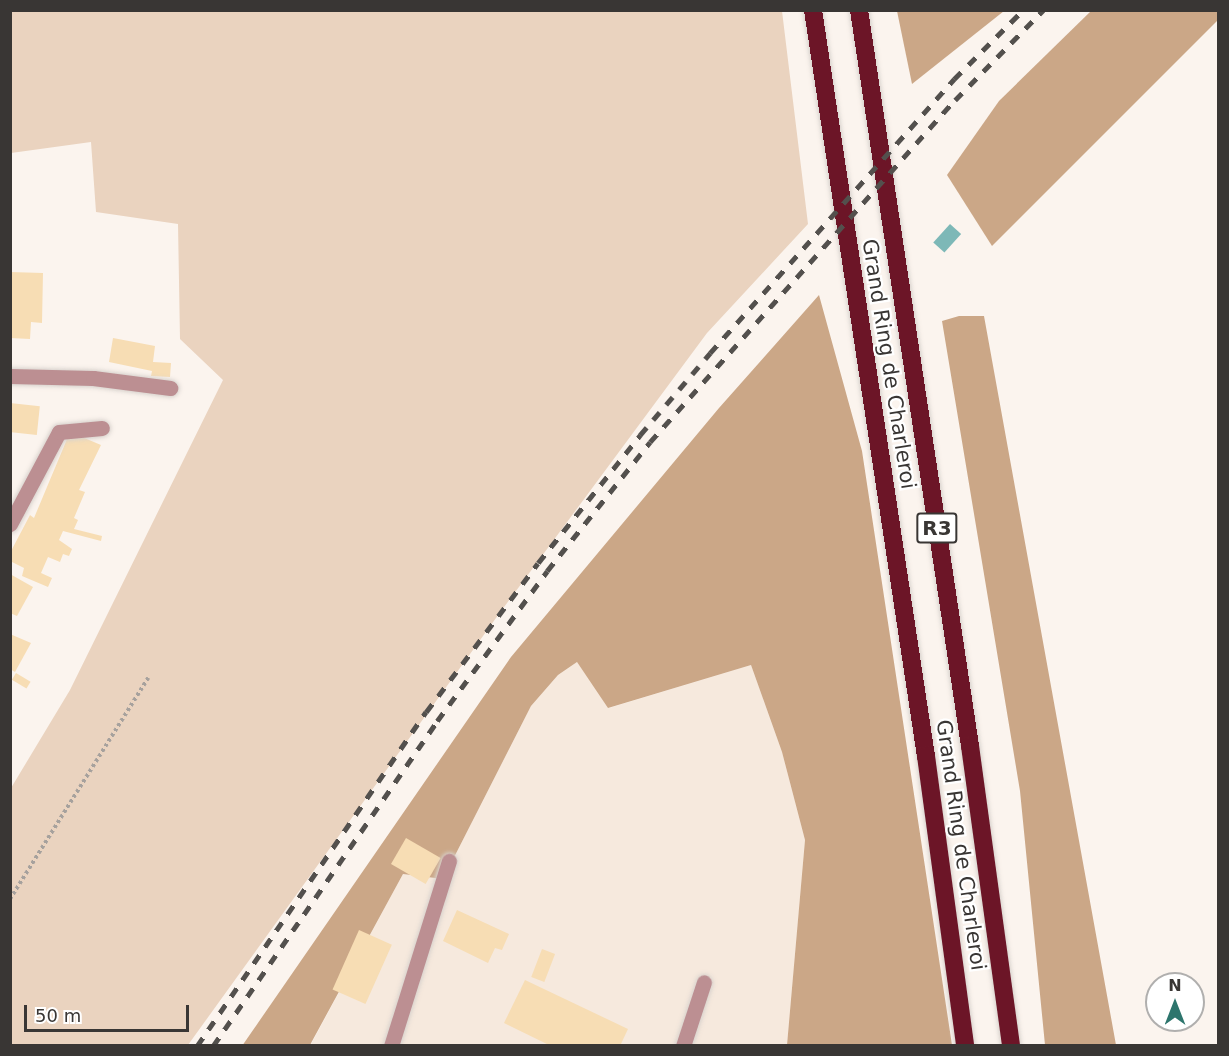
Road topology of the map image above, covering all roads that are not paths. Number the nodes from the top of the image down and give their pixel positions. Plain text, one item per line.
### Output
1 (813, 10) edge
2 (859, 10) edge
3 (10, 376) edge
4 (171, 388) dead end
5 (102, 428) dead end
6 (10, 524) edge
7 (449, 861) dead end
8 (704, 982) dead end
9 (391, 1046) edge
10 (683, 1046) edge
11 (965, 1046) edge
12 (1011, 1046) edge

1 - 11 highway, Grand Ring de Charleroi / R3
2 - 12 highway, Grand Ring de Charleroi / R3
3 - 4 street
5 - 6 street
7 - 9 street
8 - 10 street

